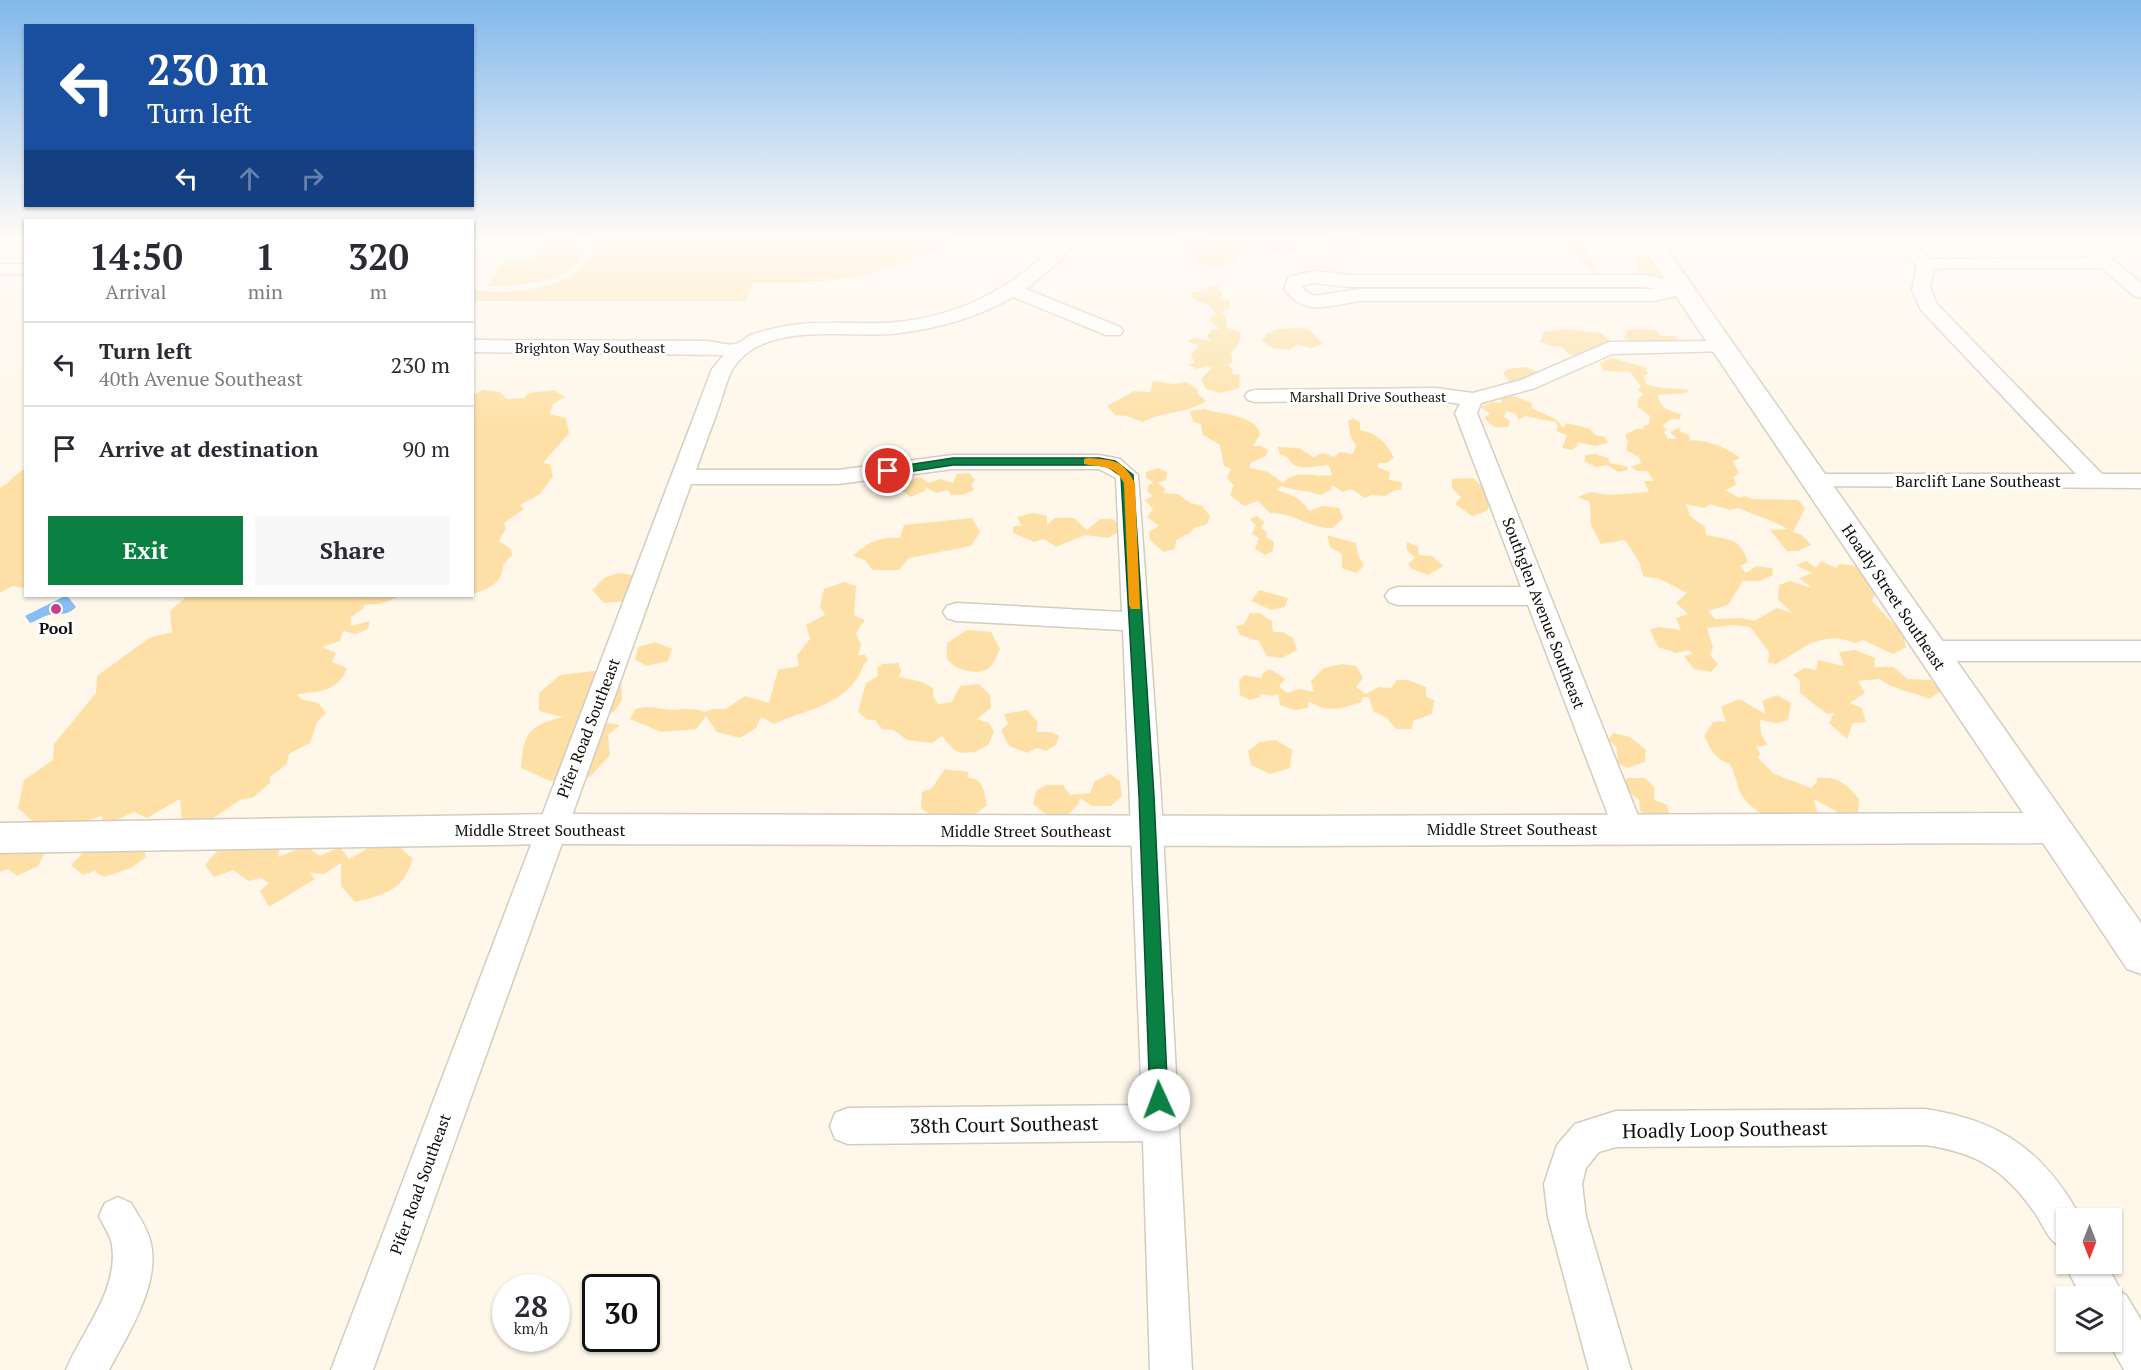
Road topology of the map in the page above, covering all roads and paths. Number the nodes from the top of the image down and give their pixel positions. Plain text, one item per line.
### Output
1 (987, 302) edge
2 (1041, 302) edge
3 (1692, 302) edge
4 (1925, 302) edge
5 (1113, 331) dead end
6 (474, 346) edge
7 (1722, 347) junction
8 (738, 351) junction
9 (1255, 396) dead end
10 (1473, 399) junction
11 (683, 477) junction
12 (1815, 481) junction
13 (2096, 481) junction
14 (2141, 481) edge
15 (1398, 596) dead end
16 (1538, 596) junction
17 (956, 612) dead end
18 (1136, 622) junction
19 (1931, 651) junction
20 (2132, 651) edge
21 (2141, 674) edge
22 (1628, 828) junction
23 (2052, 828) junction
24 (550, 830) junction
25 (1148, 831) junction
26 (0, 838) edge
27 (2141, 956) edge
28 (1160, 1123) junction
29 (848, 1126) dead end
30 (2056, 1211) edge
31 (118, 1216) dead end
32 (2091, 1274) edge
33 (2124, 1324) edge
34 (87, 1370) edge
35 (352, 1370) edge
36 (1171, 1370) edge
37 (1610, 1370) edge

1 - 8 street, Pifer Road Southeast
2 - 5 street
3 - 7 street, Hoadly Street Southeast
4 - 13 street
6 - 8 street, Brighton Way Southeast
7 - 10 street, Marshall Drive Southeast
7 - 12 street, Hoadly Street Southeast
8 - 11 street, Pifer Road Southeast
9 - 10 street, Marshall Drive Southeast
10 - 16 street, Southglen Avenue Southeast
11 - 18 street
11 - 24 street, Pifer Road Southeast
12 - 13 street, Barclift Lane Southeast
12 - 19 street, Hoadly Street Southeast
13 - 14 street, Barclift Lane Southeast
15 - 16 street
16 - 22 street, Southglen Avenue Southeast
17 - 18 street
18 - 25 street
19 - 20 street
19 - 23 street, Hoadly Street Southeast
20 - 21 street
22 - 23 street, Middle Street Southeast
22 - 25 street, Middle Street Southeast
23 - 27 street, Hoadly Street Southeast
24 - 25 street, Middle Street Southeast
24 - 26 street, Middle Street Southeast
24 - 35 street, Pifer Road Southeast
25 - 28 street
28 - 29 street, 38th Court Southeast
28 - 36 street
30 - 37 street, Hoadly Loop Southeast
31 - 34 street
32 - 33 street

